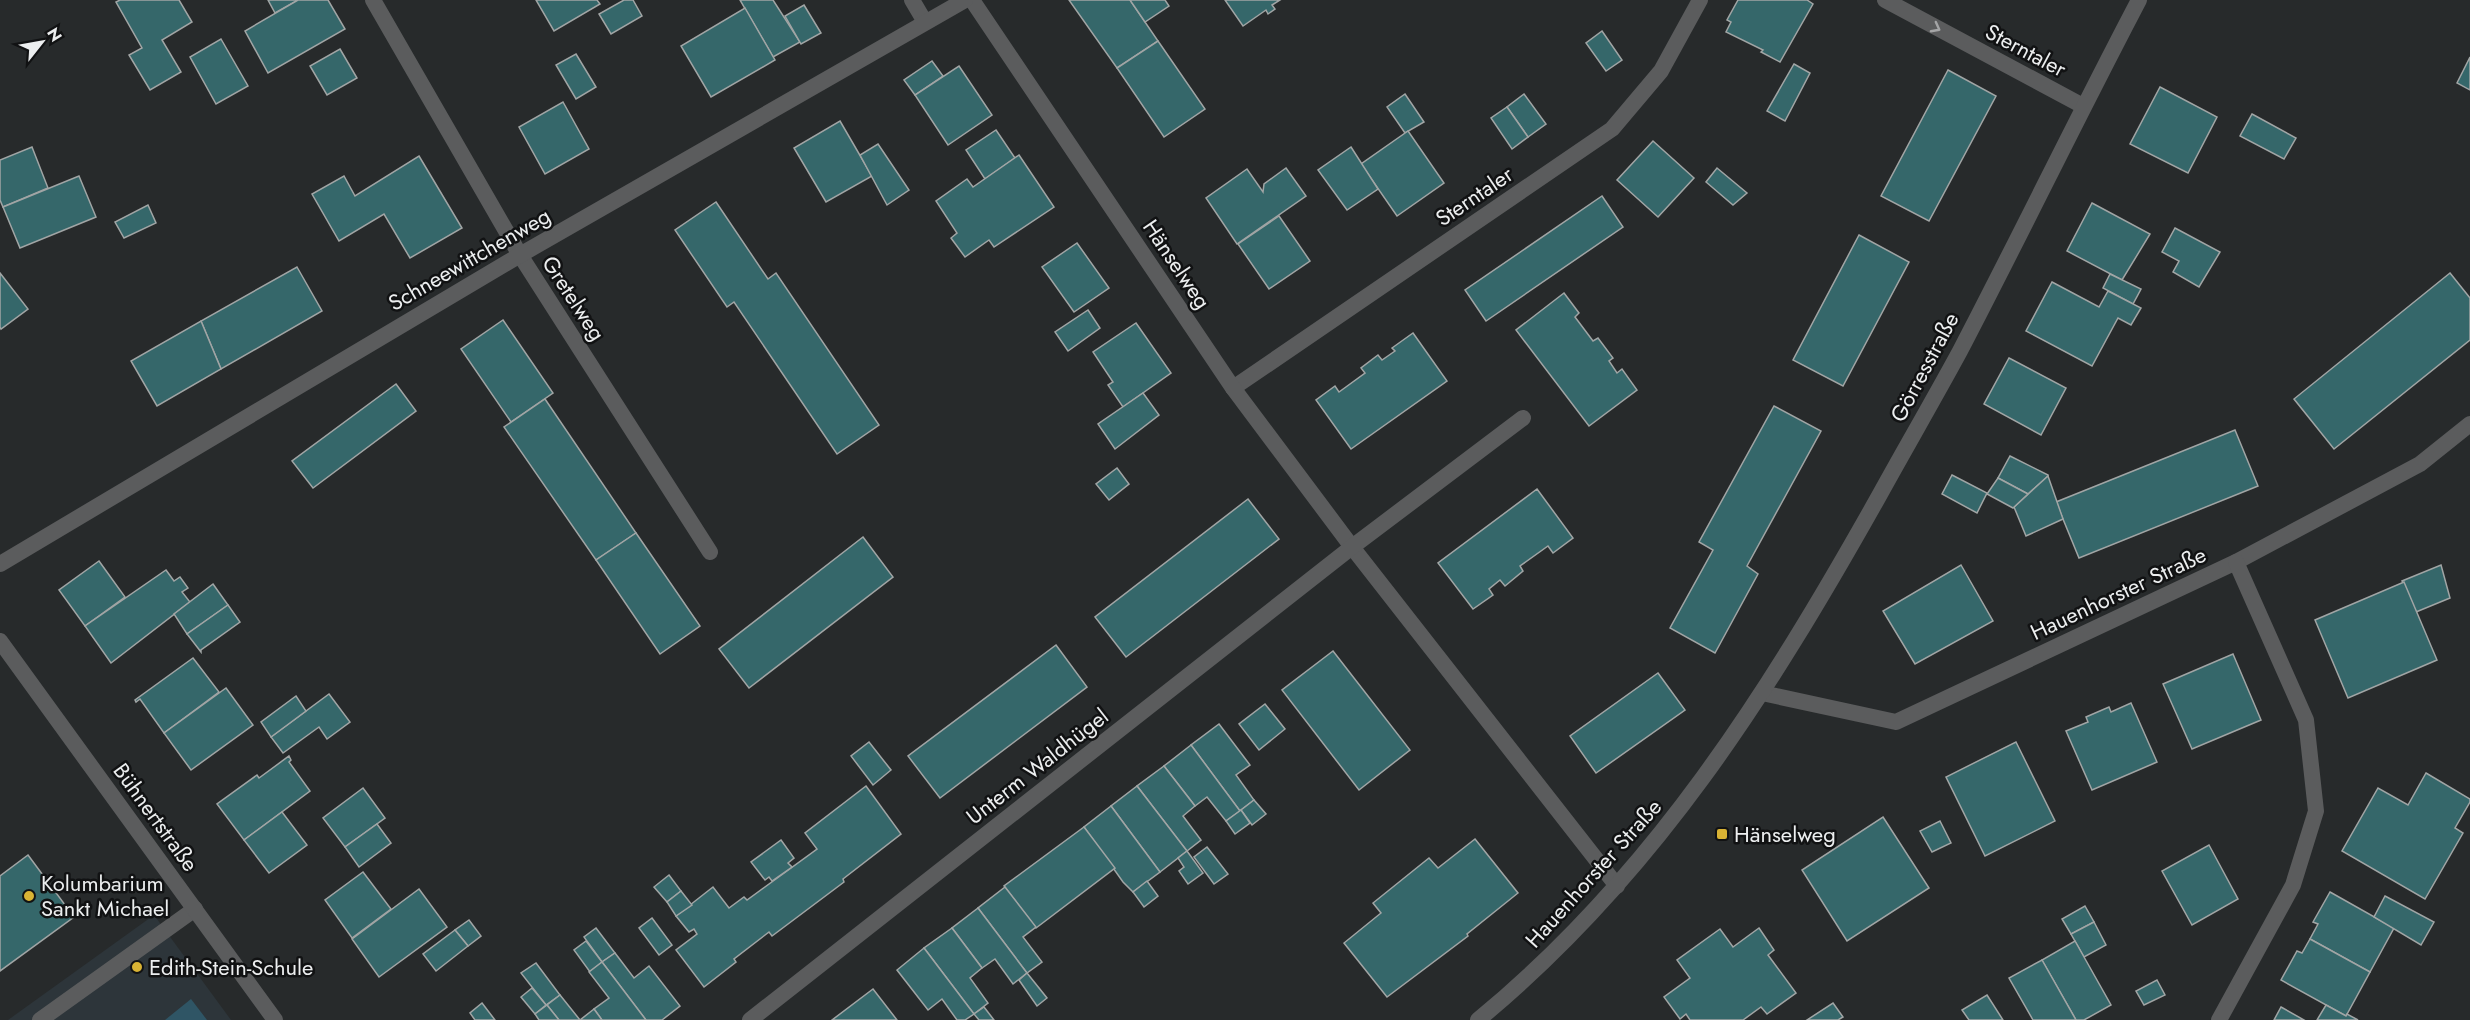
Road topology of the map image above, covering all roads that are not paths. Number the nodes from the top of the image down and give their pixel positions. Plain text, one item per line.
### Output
1 (373, 0) edge
2 (912, 0) edge
3 (965, 0) edge
4 (972, 0) edge
5 (1700, 0) edge
6 (1885, 0) edge
7 (2139, 0) edge
8 (925, 22) junction
9 (2083, 106) junction
10 (520, 255) junction
11 (1233, 388) junction
12 (1523, 418) dead end
13 (2470, 424) edge
14 (1352, 547) junction
15 (710, 552) dead end
16 (2236, 562) junction
17 (0, 564) edge
18 (0, 641) edge
19 (1762, 693) junction
20 (1728, 744) joint
21 (1617, 886) junction
22 (195, 909) junction
23 (40, 1020) edge
24 (275, 1020) edge
25 (750, 1020) edge
26 (1478, 1020) edge
27 (2219, 1020) edge

1 - 10 street, Gretelweg
2 - 8 street
3 - 8 street, Schneewittchenweg
4 - 11 street, Hänselweg
5 - 11 street, Sterntaler
6 -> 9 street, Sterntaler
7 - 9 street, Görresstraße
8 - 10 street, Schneewittchenweg
9 - 19 street, Görresstraße
10 - 15 street, Gretelweg
10 - 17 street, Schneewittchenweg
11 - 14 street, Hänselweg
12 - 14 street
13 - 16 street, Hauenhorster Straße
14 - 21 street, Hänselweg
14 - 25 street, Unterm Waldhügel
16 - 19 street, Hauenhorster Straße
16 - 27 street
18 - 22 street, Bühnertstraße
19 - 20 street, Görresstraße
20 - 21 street, Hauenhorster Straße
21 - 26 street, Hauenhorster Straße
22 - 23 street
22 - 24 street, Bühnertstraße

